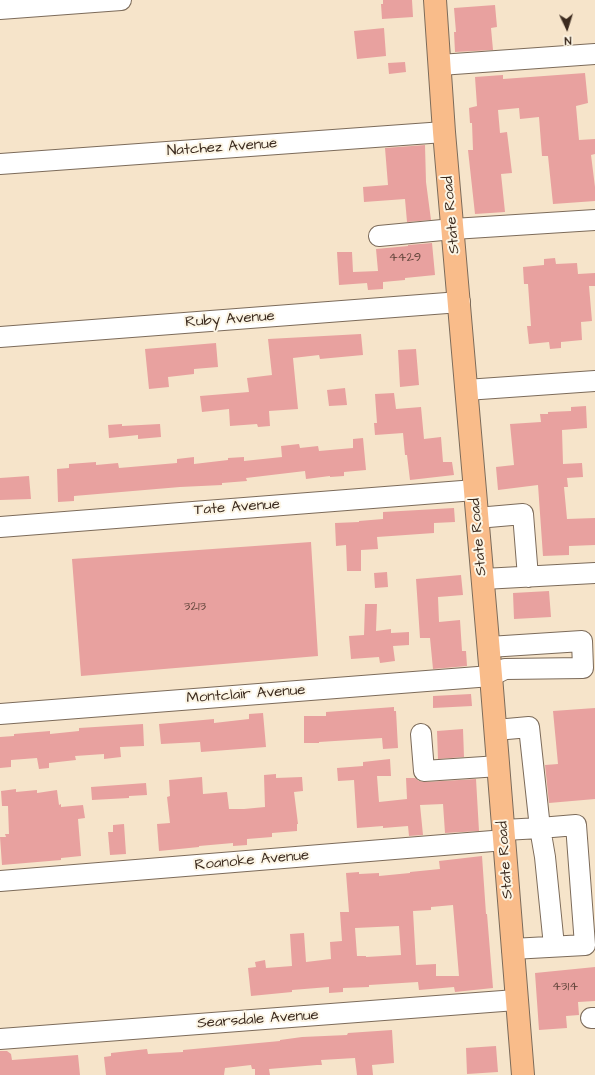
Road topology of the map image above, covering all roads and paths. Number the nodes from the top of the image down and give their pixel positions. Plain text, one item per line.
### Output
1 (121, 0) edge
2 (435, 0) edge
3 (0, 9) edge
4 (595, 54) edge
5 (440, 65) junction
6 (444, 132) junction
7 (0, 164) edge
8 (595, 220) edge
9 (453, 229) junction
10 (379, 236) dead end
11 (460, 302) junction
12 (0, 337) edge
13 (595, 381) edge
14 (466, 390) junction
15 (475, 490) junction
16 (477, 518) junction
17 (0, 527) edge
18 (595, 572) edge
19 (528, 577) junction
20 (483, 580) junction
21 (489, 647) junction
22 (491, 676) junction
23 (0, 714) edge
24 (496, 730) junction
25 (421, 734) dead end
26 (498, 766) junction
27 (540, 828) junction
28 (504, 835) junction
29 (0, 881) edge
30 (554, 946) junction
31 (512, 949) junction
32 (516, 1000) junction
33 (0, 1039) edge
34 (523, 1075) edge

1 - 3 street
2 - 5 main road, State Road
4 - 5 street
5 - 6 main road, State Road
6 - 7 street, Natchez Avenue
6 - 9 main road, State Road
8 - 9 street
9 - 10 street
9 - 11 main road, State Road
11 - 12 street, Ruby Avenue
11 - 14 main road, State Road
13 - 14 street
14 - 15 main road, State Road
15 - 16 main road, State Road
15 - 17 street, Tate Avenue
16 - 19 street
16 - 20 main road, State Road
18 - 19 street
19 - 20 street
20 - 21 main road, State Road
21 - 22 main road, State Road
21 - 22 street, Montclair Avenue
22 - 23 street, Montclair Avenue
22 - 24 main road, State Road
24 - 26 main road, State Road
24 - 27 street
25 - 26 street
26 - 28 main road, State Road
27 - 28 street, Roanoke Avenue
27 - 30 street
27 - 30 street, Roanoke Avenue
28 - 29 street, Roanoke Avenue
28 - 31 main road, State Road
30 - 31 street
31 - 32 main road, State Road
32 - 33 street, Searsdale Avenue
32 - 34 main road, State Road

